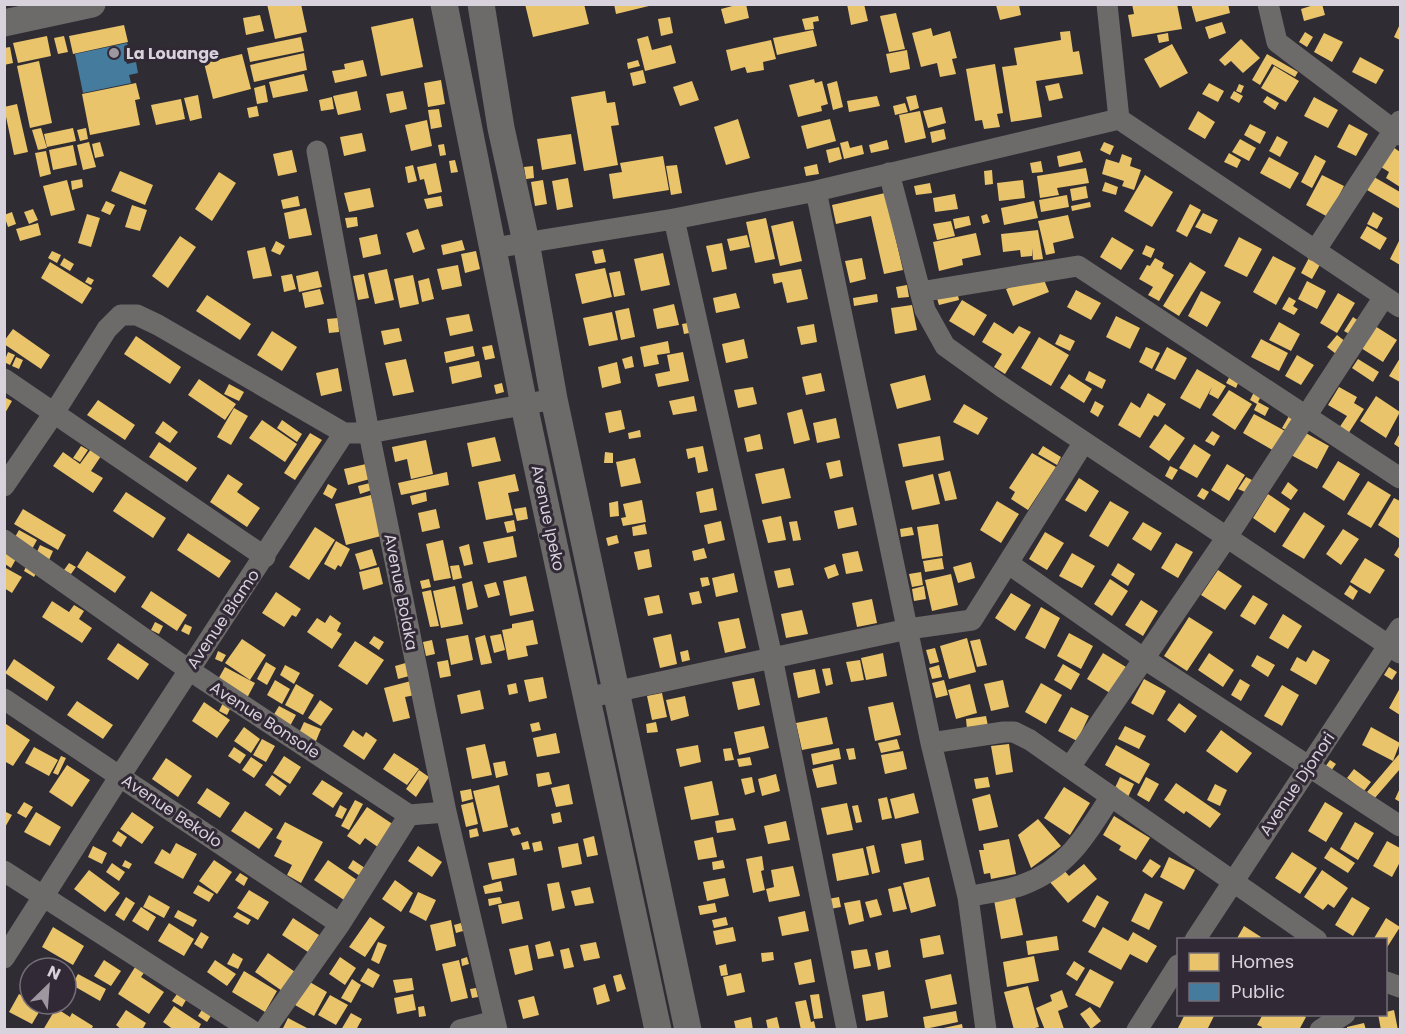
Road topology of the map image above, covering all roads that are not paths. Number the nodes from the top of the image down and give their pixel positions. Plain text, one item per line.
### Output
1 (92, 4) edge
2 (444, 4) edge
3 (481, 4) edge
4 (1107, 4) edge
5 (1268, 4) edge
6 (4, 23) edge
7 (1119, 118) junction
8 (501, 128) junction
9 (1398, 129) edge
10 (468, 134) junction
11 (317, 152) dead end
12 (889, 173) junction
13 (816, 191) junction
14 (674, 219) junction
15 (526, 242) junction
16 (493, 248) junction
17 (1315, 251) junction
18 (920, 292) junction
19 (1392, 302) edge
20 (4, 379) edge
21 (554, 399) junction
22 (524, 405) junction
23 (54, 412) junction
24 (1306, 416) junction
25 (344, 433) junction
26 (369, 433) junction
27 (1084, 442) junction
28 (1401, 478) edge
29 (4, 486) edge
30 (1227, 537) junction
31 (4, 540) edge
32 (265, 557) junction
33 (1009, 564) junction
34 (908, 629) junction
35 (1397, 642) edge
36 (772, 657) junction
37 (1143, 658) junction
38 (189, 670) junction
39 (616, 690) junction
40 (586, 698) junction
41 (4, 699) edge
42 (931, 743) junction
43 (1309, 766) junction
44 (1070, 767) junction
45 (120, 776) junction
46 (1111, 796) junction
47 (446, 812) junction
48 (409, 815) junction
49 (1401, 826) edge
50 (4, 871) edge
51 (1233, 881) junction
52 (43, 897) junction
53 (968, 897) junction
54 (340, 924) junction
55 (1196, 938) edge
56 (1316, 938) edge
57 (4, 958) edge
58 (1177, 968) edge
59 (1342, 1016) edge
60 (496, 1025) edge
61 (251, 1029) edge
62 (265, 1029) edge
63 (460, 1029) edge
64 (658, 1029) edge
65 (688, 1029) edge
66 (847, 1029) edge
67 (986, 1029) edge
68 (1137, 1029) edge
69 (1320, 1029) edge

1 - 6 street
2 - 10 street, Avenue Ipeko
3 - 8 street, Avenue Ipeko
4 - 7 street
5 - 9 street
7 - 12 street
7 - 17 street
8 - 10 street
8 - 15 street, Avenue Ipeko
9 - 17 street
10 - 16 street, Avenue Ipeko
11 - 26 street, Avenue Bolaka
12 - 13 street
12 - 18 street
13 - 14 street
13 - 34 street
14 - 15 street
14 - 36 street
15 - 16 street
15 - 21 street, Avenue Ipeko
16 - 22 street, Avenue Ipeko
17 - 19 street
18 - 24 street
18 - 27 street
19 - 24 street
20 - 23 street
21 - 22 street
21 - 39 street, Avenue Ipeko
22 - 26 street
22 - 40 street, Avenue Ipeko
23 - 25 street
23 - 29 street
23 - 32 street
24 - 28 street
24 - 30 street
25 - 26 street
25 - 32 street, Avenue Biamo
26 - 47 street, Avenue Bolaka
27 - 30 street
27 - 33 street
30 - 35 street
30 - 37 street
31 - 38 street, Avenue Bonsole
32 - 38 street, Avenue Biamo
33 - 34 street
33 - 37 street
34 - 36 street
34 - 42 street
35 - 43 street, Avenue Djonori
36 - 39 street
36 - 66 street
37 - 43 street
37 - 44 street
38 - 45 street, Avenue Biamo
38 - 48 street, Avenue Bonsole
39 - 40 street
39 - 65 street, Avenue Ipeko
40 - 64 street, Avenue Ipeko
41 - 45 street, Avenue Bekolo
42 - 44 street
42 - 53 street
43 - 49 street
43 - 51 street, Avenue Djonori
44 - 46 street
45 - 52 street, Avenue Biamo
45 - 54 street, Avenue Bekolo
46 - 51 street
46 - 53 street
47 - 48 street
47 - 60 street, Avenue Bolaka
48 - 54 street
50 - 52 street
51 - 55 street, Avenue Djonori
51 - 56 street
52 - 57 street, Avenue Biamo
52 - 61 street
53 - 67 street
54 - 62 street
58 - 68 street
59 - 69 street
60 - 63 street

